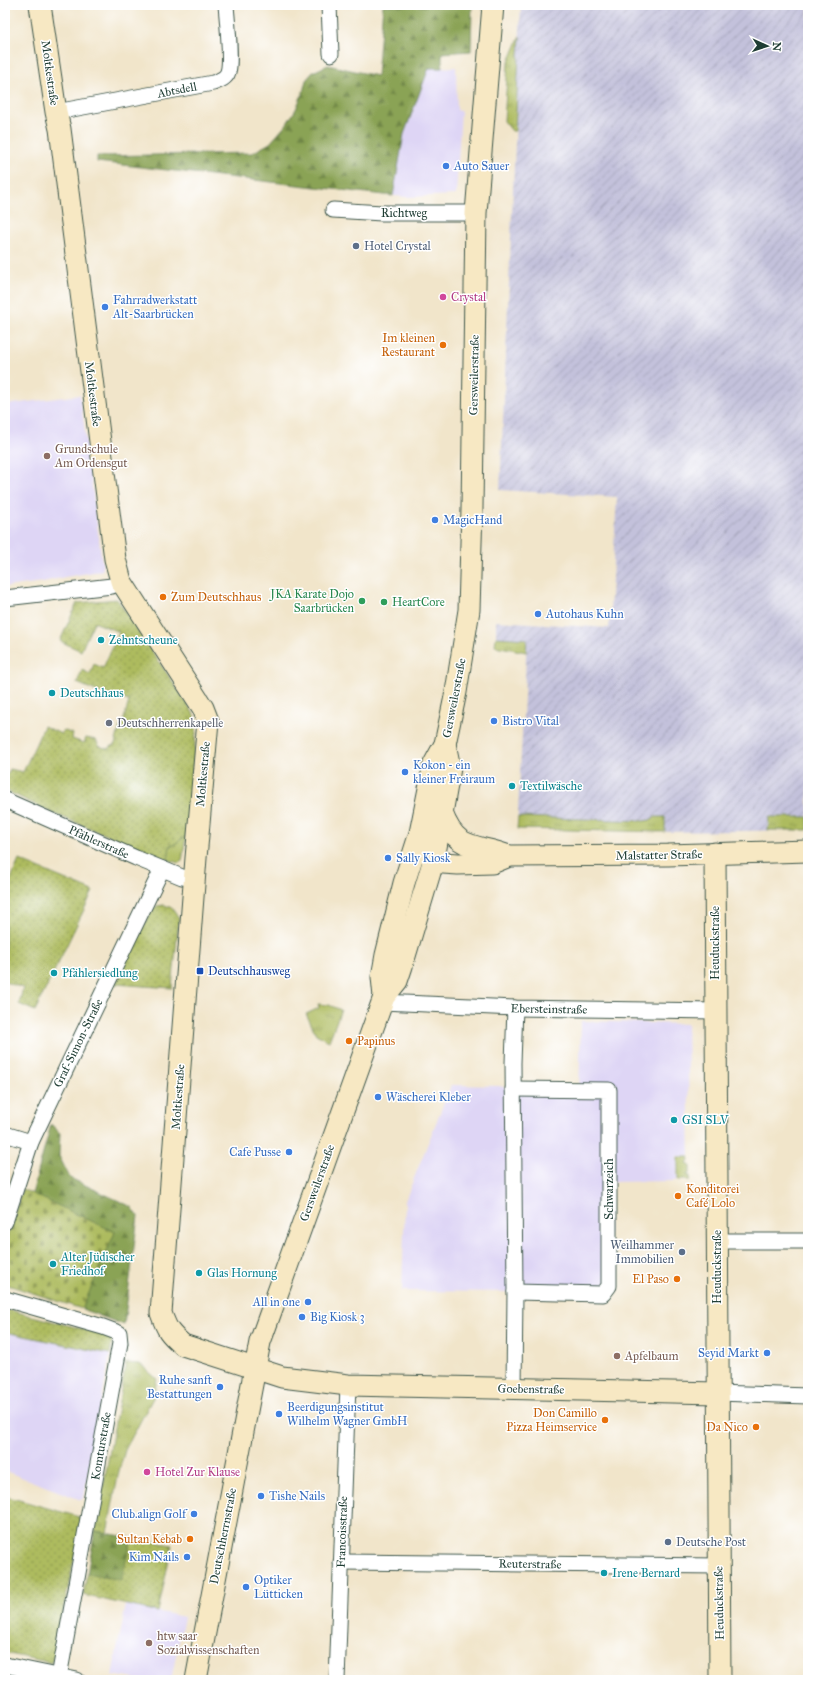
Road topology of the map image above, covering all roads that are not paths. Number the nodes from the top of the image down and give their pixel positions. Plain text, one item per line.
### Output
1 (40, 5) edge
2 (226, 5) edge
3 (329, 5) edge
4 (493, 5) edge
5 (331, 54) dead end
6 (56, 112) junction
7 (333, 210) dead end
8 (476, 213) junction
9 (121, 581) junction
10 (5, 598) edge
11 (445, 744) junction
12 (5, 800) edge
13 (442, 813) junction
14 (425, 850) junction
15 (808, 851) edge
16 (715, 853) junction
17 (509, 856) junction
18 (162, 869) junction
19 (194, 878) junction
20 (383, 1000) junction
21 (515, 1008) junction
22 (716, 1011) junction
23 (513, 1089) junction
24 (5, 1134) edge
25 (31, 1142) junction
26 (5, 1222) edge
27 (716, 1241) junction
28 (808, 1241) edge
29 (515, 1292) junction
30 (5, 1299) edge
31 (256, 1369) junction
32 (348, 1385) junction
33 (514, 1388) junction
34 (717, 1393) junction
35 (808, 1396) edge
36 (341, 1562) junction
37 (718, 1566) junction
38 (5, 1664) edge
39 (59, 1676) junction
40 (77, 1680) edge
41 (196, 1680) edge
42 (337, 1680) edge
43 (720, 1680) edge

1 - 6 street, Moltkestraße
2 - 6 street, Abtsdell
3 - 5 street
4 - 8 street, Gersweilerstraße
6 - 9 street, Moltkestraße
7 - 8 street, Richtweg
8 - 11 street, Gersweilerstraße
9 - 10 street
9 - 19 street, Moltkestraße
11 - 13 street, Gersweilerstraße
11 - 14 street, Gersweilerstraße
12 - 18 street, Pfählerstraße
13 - 14 street, Gersweilerstraße
13 - 17 street, Malstatter Straße
14 - 17 street, Malstatter Straße
14 - 20 street, Gersweilerstraße
15 - 16 street, Malstatter Straße
16 - 17 street, Malstatter Straße
16 - 22 street, Heuduckstraße
18 - 19 street, Pfählerstraße
18 - 25 street, Graf-Simon-Straße
19 - 31 street, Moltkestraße
20 - 21 street, Ebersteinstraße
20 - 31 street, Gersweilerstraße
21 - 22 street, Ebersteinstraße
21 - 23 street
22 - 27 street, Heuduckstraße
23 - 29 street
23 - 29 street, Schwarzeich
24 - 25 street
25 - 26 street, Graf-Simon-Straße
27 - 28 street
27 - 34 street, Heuduckstraße
29 - 33 street
30 - 39 street, Komturstraße
31 - 32 street, Goebenstraße
31 - 41 street, Deutschherrnstraße
32 - 33 street, Goebenstraße
32 - 36 street, Francoisstraße
33 - 34 street, Goebenstraße
34 - 35 street, Goebenstraße
34 - 37 street, Heuduckstraße
36 - 37 street, Reuterstraße
36 - 42 street, Francoisstraße
37 - 43 street, Heuduckstraße
38 - 39 street
39 - 40 street

